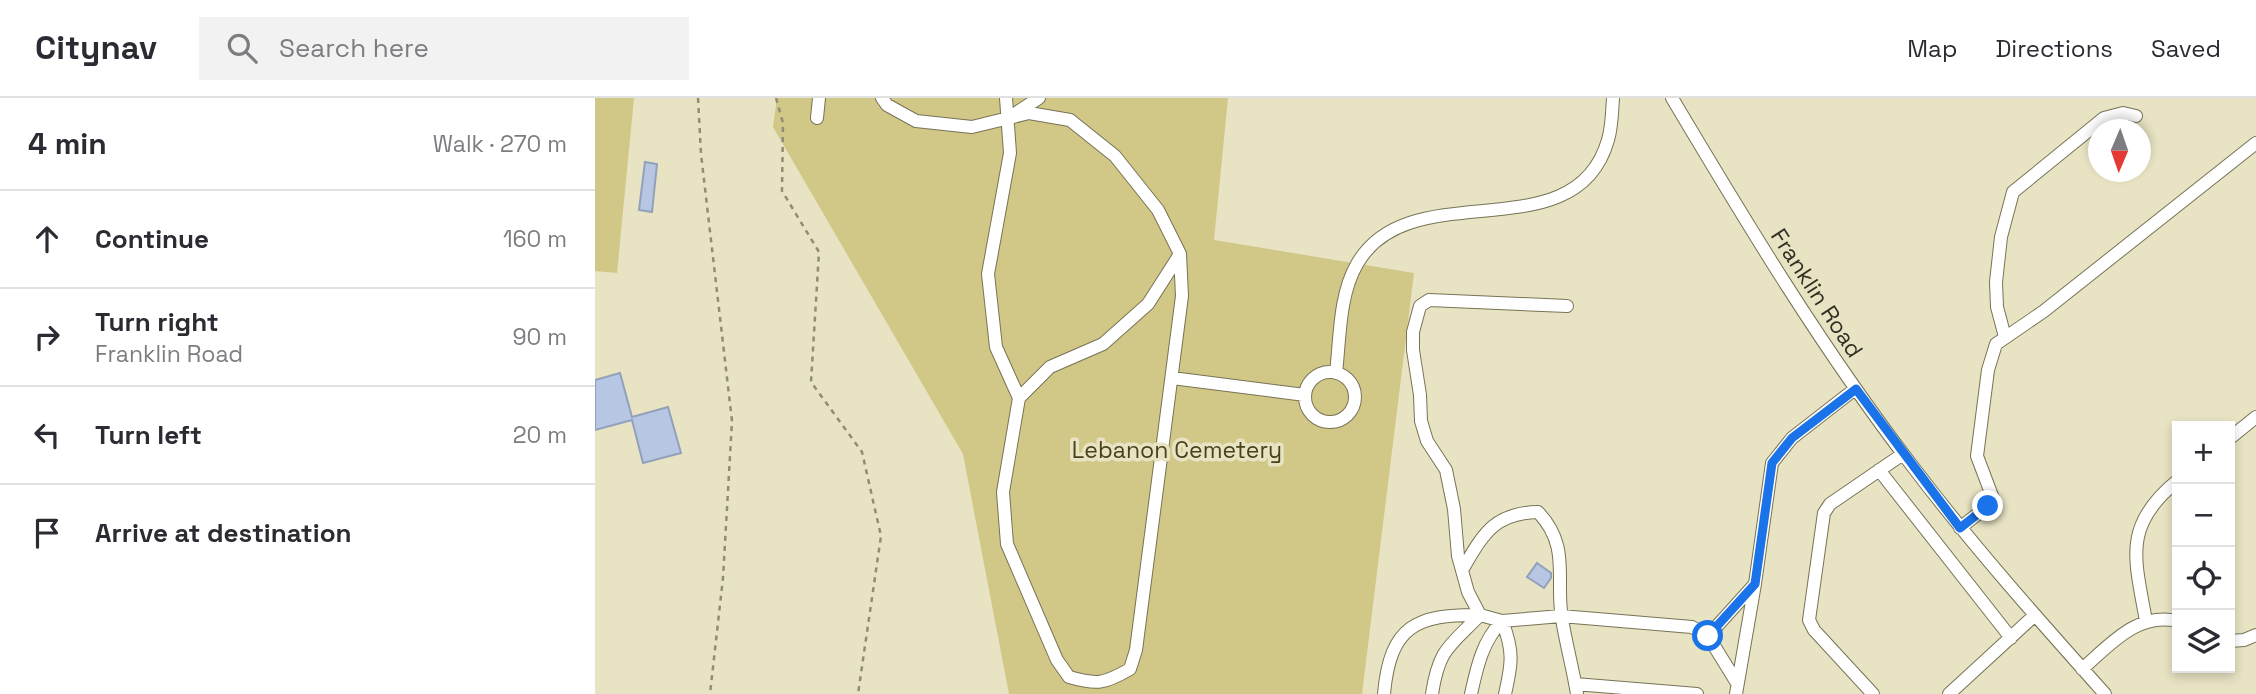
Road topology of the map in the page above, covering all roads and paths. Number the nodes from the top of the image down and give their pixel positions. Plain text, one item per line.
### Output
1 (698, 98) edge
2 (776, 98) edge
3 (819, 98) edge
4 (882, 98) edge
5 (1006, 98) edge
6 (1039, 98) edge
7 (1613, 98) edge
8 (1672, 98) edge
9 (2136, 116) dead end
10 (817, 118) dead end
11 (1007, 118) junction
12 (2256, 142) edge
13 (1179, 254) junction
14 (1567, 306) dead end
15 (2005, 337) junction
16 (1336, 373) junction
17 (1172, 378) junction
18 (1856, 389) junction
19 (1305, 395) junction
20 (1019, 398) junction
21 (2256, 417) edge
22 (2235, 434) edge
23 (1903, 454) junction
24 (1879, 470) junction
25 (2174, 484) edge
26 (1960, 528) junction
27 (1462, 570) junction
28 (1755, 584) junction
29 (1480, 615) junction
30 (2035, 615) junction
31 (1561, 616) junction
32 (1502, 621) junction
33 (2146, 621) junction
34 (2172, 621) edge
35 (2256, 635) edge
36 (1708, 636) junction
37 (2011, 638) junction
38 (2235, 640) edge
39 (2083, 669) junction
40 (1737, 688) edge
41 (1576, 689) edge
42 (710, 694) edge
43 (858, 694) edge
44 (1384, 694) edge
45 (1432, 694) edge
46 (1471, 694) edge
47 (1505, 694) edge
48 (1697, 694) edge
49 (1873, 694) edge
50 (1949, 694) edge
51 (2105, 694) edge

1 - 42 path
2 - 43 path
3 - 10 street
4 - 11 street
5 - 11 street
6 - 11 street
7 - 16 street
8 - 18 street, Franklin Road
9 - 15 street
11 - 13 street
11 - 20 street
12 - 15 street
13 - 17 street
13 - 20 street
14 - 27 street
15 - 26 street
16 - 19 street
16 - 19 street
17 - 19 street
17 - 20 street
18 - 23 street, Franklin Road
18 - 28 street
21 - 22 street
23 - 24 street
23 - 26 street, Franklin Road
24 - 37 street
24 - 49 street
25 - 33 street
26 - 30 street, Franklin Road
27 - 29 street
27 - 31 street
28 - 36 street
28 - 40 street
29 - 32 street
29 - 44 street
29 - 45 street
30 - 37 street
30 - 39 street, Franklin Road
31 - 32 street
31 - 36 street
31 - 41 street
32 - 46 street
32 - 47 street
33 - 34 street
33 - 39 street
35 - 38 street
36 - 40 street
37 - 50 street
39 - 51 street, Franklin Road
41 - 48 street

